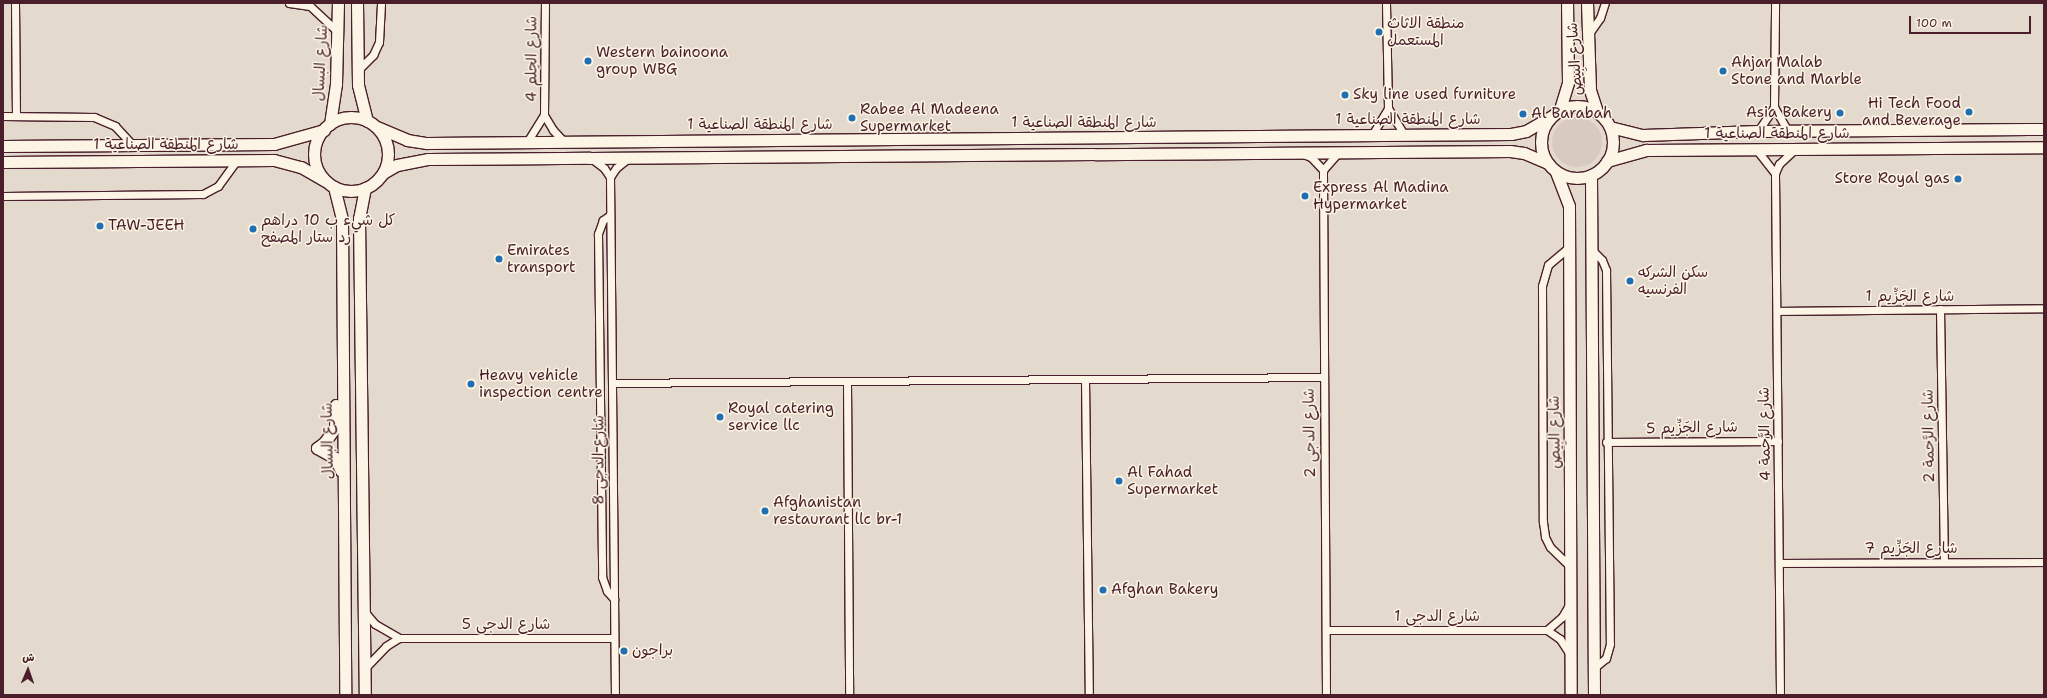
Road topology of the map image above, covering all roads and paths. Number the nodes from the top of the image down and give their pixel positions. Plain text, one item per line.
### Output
1 (15, 3) edge
2 (289, 3) edge
3 (338, 3) edge
4 (356, 3) edge
5 (381, 3) edge
6 (545, 3) edge
7 (1386, 3) edge
8 (1567, 3) edge
9 (1587, 3) edge
10 (1605, 3) edge
11 (1775, 3) edge
12 (338, 33) junction
13 (1587, 37) junction
14 (357, 71) junction
15 (1774, 107) junction
16 (1388, 108) junction
17 (1560, 109) junction
18 (1596, 111) junction
19 (544, 115) junction
20 (3, 116) edge
21 (16, 116) junction
22 (1550, 117) junction
23 (372, 124) junction
24 (327, 127) junction
25 (1610, 127) junction
26 (2044, 129) edge
27 (1758, 131) junction
28 (1788, 131) junction
29 (1372, 135) junction
30 (1404, 135) junction
31 (527, 142) junction
32 (564, 142) junction
33 (133, 145) junction
34 (3, 146) edge
35 (2044, 147) edge
36 (1756, 149) junction
37 (1794, 150) junction
38 (1299, 153) junction
39 (1338, 153) junction
40 (590, 158) junction
41 (629, 158) junction
42 (237, 160) junction
43 (1607, 161) junction
44 (3, 162) edge
45 (1547, 163) junction
46 (1322, 170) junction
47 (1556, 172) junction
48 (383, 173) junction
49 (1775, 173) junction
50 (1591, 175) junction
51 (610, 177) junction
52 (330, 184) junction
53 (365, 188) junction
54 (3, 196) edge
55 (610, 215) junction
56 (1568, 248) junction
57 (1592, 250) junction
58 (2044, 308) edge
59 (1940, 309) junction
60 (1776, 310) junction
61 (1322, 377) junction
62 (1085, 379) junction
63 (848, 382) junction
64 (343, 383) junction
65 (612, 383) junction
66 (1778, 441) junction
67 (1606, 442) junction
68 (344, 482) junction
69 (1944, 562) junction
70 (2044, 562) edge
71 (1779, 563) junction
72 (1571, 567) junction
73 (614, 599) junction
74 (1572, 600) junction
75 (364, 610) junction
76 (1327, 630) junction
77 (1547, 630) junction
78 (399, 638) junction
79 (614, 638) junction
80 (1572, 659) junction
81 (365, 668) junction
82 (1593, 668) junction
83 (346, 695) edge
84 (365, 695) edge
85 (614, 695) edge
86 (849, 695) edge
87 (1088, 695) edge
88 (1326, 695) edge
89 (1572, 695) edge
90 (1594, 695) edge
91 (1780, 695) edge

1 - 21 street
2 - 12 street
3 - 12 street, شارع البسال
4 - 14 street
5 - 14 street
6 - 19 street, شارع الحِلم 4
7 - 16 street
8 - 17 street, شارع البِيص
9 - 13 street, شارع البِيص
10 - 13 street
11 - 15 street
12 - 24 street, شارع البسال
13 - 18 street, شارع البِيص
14 - 23 street
15 - 27 street
15 - 28 street
16 - 29 street
16 - 30 street
17 - 18 street
17 - 22 street
18 - 25 street
19 - 31 street, شارع الحِلم 4
19 - 32 street, شارع الحِلم 4
20 - 21 street
21 - 33 street
22 - 30 street, شارع المنطقة الصناعية 1
22 - 45 street
23 - 24 street
23 - 31 street, شارع المنطقة الصناعية 1
23 - 48 street
24 - 33 street, شارع المنطقة الصناعية 1
24 - 52 street
25 - 27 street, شارع المنطقة الصناعية 1
25 - 43 street
26 - 28 street, شارع المنطقة الصناعية 1
27 - 28 street, شارع المنطقة الصناعية 1
29 - 30 street, شارع المنطقة الصناعية 1
29 - 32 street, شارع المنطقة الصناعية 1
31 - 32 street, شارع المنطقة الصناعية 1
33 - 34 street, شارع المنطقة الصناعية 1
35 - 37 street, شارع المنطقة الصناعية 1
36 - 37 street, شارع المنطقة الصناعية 1
36 - 43 street, شارع المنطقة الصناعية 1
36 - 49 street
37 - 49 street
38 - 39 street, شارع المنطقة الصناعية 1
38 - 41 street, شارع المنطقة الصناعية 1
38 - 46 street
39 - 45 street, شارع المنطقة الصناعية 1
39 - 46 street
40 - 41 street, شارع المنطقة الصناعية 1
40 - 48 street, شارع المنطقة الصناعية 1
40 - 51 street
41 - 51 street
42 - 44 street, شارع المنطقة الصناعية 1
42 - 52 street, شارع المنطقة الصناعية 1
42 - 54 street
43 - 50 street
45 - 47 street
46 - 61 street, شارع الدجى 2
47 - 50 street
47 - 56 street, شارع البِيص
48 - 53 street
49 - 60 street, شارع الرَّحمة 4
50 - 57 street
51 - 55 street, شارع الدجى 8
52 - 53 street
52 - 64 street, شارع البسال
53 - 75 street
55 - 65 street, شارع الدجى 8
55 - 73 street
56 - 72 street, شارع البِيص
56 - 72 street
57 - 67 street
57 - 82 street
58 - 59 street, شارع الجَزِّيم 1
59 - 60 street, شارع الجَزِّيم 1
59 - 69 street, شارع الرَّحمة 2
60 - 66 street, شارع الرَّحمة 4
61 - 62 street
61 - 76 street, شارع الدجى 2
62 - 63 street
62 - 87 street
63 - 65 street
63 - 86 street
64 - 68 street, شارع البسال
64 - 68 street
65 - 73 street, شارع الدجى 8
66 - 67 street, شارع الجَزِّيم 5
66 - 71 street, شارع الرَّحمة 4
67 - 82 street
68 - 83 street, شارع البسال
69 - 70 street, شارع الجَزِّيم 7
69 - 71 street, شارع الجَزِّيم 7
71 - 91 street, شارع الرَّحمة 4
72 - 74 street, شارع البِيص
73 - 79 street, شارع الدجى 8
74 - 77 street
74 - 80 street, شارع البِيص
75 - 78 street
75 - 81 street
76 - 77 street, شارع الدجى 1
76 - 88 street, شارع الدجى 2
77 - 80 street
78 - 79 street, شارع الدجى 5
78 - 81 street
79 - 85 street, شارع الدجى 8
80 - 89 street, شارع البِيص
81 - 84 street
82 - 90 street

